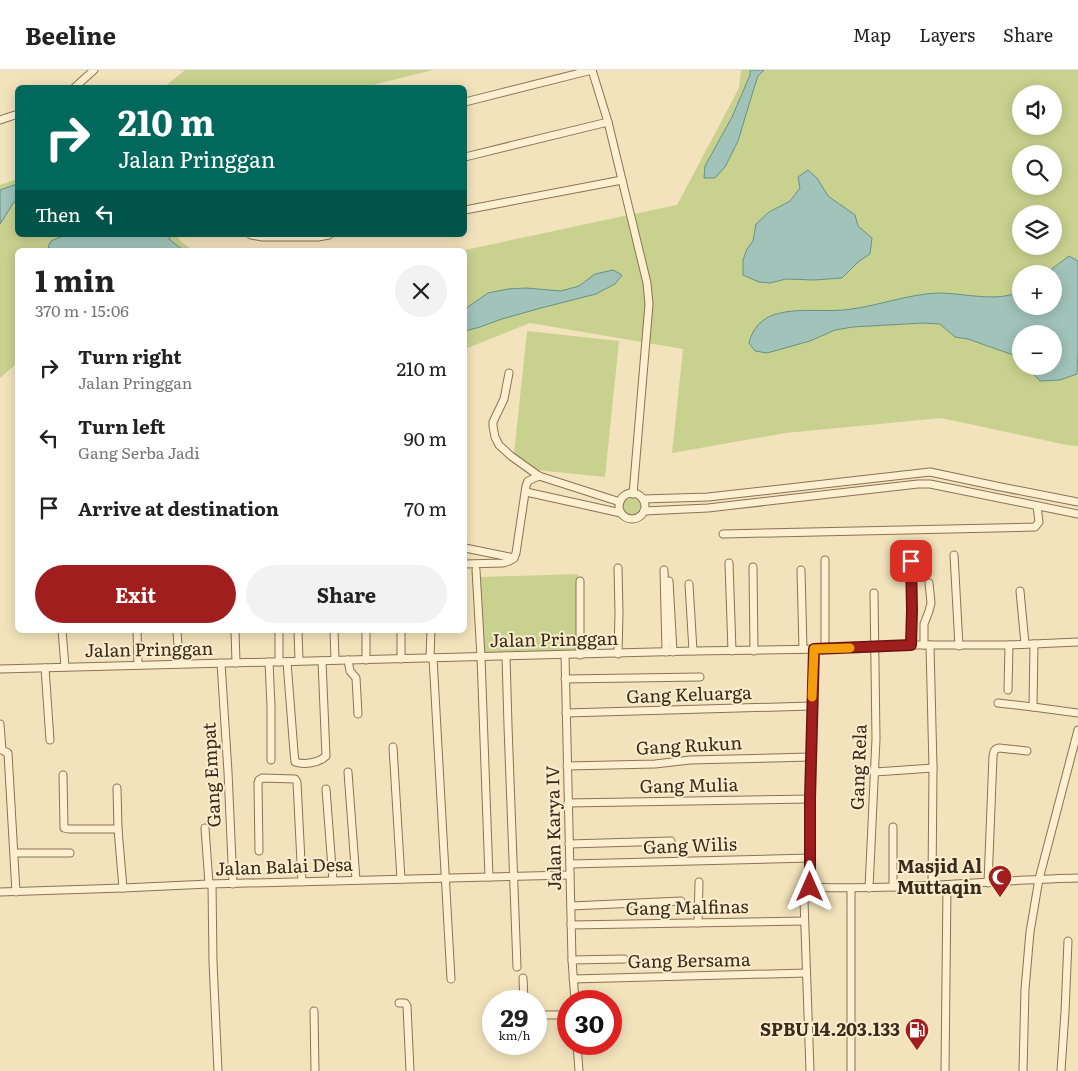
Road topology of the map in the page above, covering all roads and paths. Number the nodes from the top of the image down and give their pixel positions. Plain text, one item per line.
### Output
1 (94, 70) edge
2 (592, 70) edge
3 (77, 85) edge
4 (467, 101) edge
5 (15, 115) edge
6 (0, 120) edge
7 (608, 122) junction
8 (467, 157) edge
9 (622, 180) junction
10 (467, 210) edge
11 (509, 373) dead end
12 (539, 476) junction
13 (817, 485) junction
14 (996, 486) junction
15 (526, 492) junction
16 (633, 494) junction
17 (818, 496) junction
18 (992, 497) junction
19 (643, 500) junction
20 (620, 502) junction
21 (1078, 502) edge
22 (1037, 506) junction
23 (644, 511) junction
24 (621, 513) junction
25 (1078, 514) edge
26 (723, 534) dead end
27 (467, 548) edge
28 (954, 556) dead end
29 (514, 558) junction
30 (825, 560) dead end
31 (911, 561) dead end
32 (730, 563) dead end
33 (467, 564) edge
34 (753, 567) dead end
35 (618, 568) dead end
36 (476, 570) dead end
37 (664, 570) dead end
38 (801, 570) dead end
39 (580, 581) dead end
40 (670, 581) dead end
41 (929, 583) dead end
42 (690, 584) dead end
43 (1020, 591) dead end
44 (874, 593) dead end
45 (62, 633) edge
46 (137, 633) edge
47 (177, 633) edge
48 (235, 633) edge
49 (279, 633) edge
50 (298, 633) edge
51 (334, 633) edge
52 (366, 633) edge
53 (401, 633) edge
54 (431, 633) edge
55 (1078, 642) edge
56 (1025, 644) junction
57 (1034, 644) junction
58 (911, 645) junction
59 (927, 645) junction
60 (1009, 645) junction
61 (959, 646) junction
62 (874, 647) junction
63 (803, 649) junction
64 (814, 649) junction
65 (825, 649) junction
66 (693, 651) junction
67 (732, 651) junction
68 (754, 651) junction
69 (669, 652) junction
70 (580, 654) junction
71 (618, 654) junction
72 (565, 655) junction
73 (506, 656) junction
74 (481, 657) junction
75 (402, 658) junction
76 (431, 658) junction
77 (335, 660) junction
78 (348, 660) junction
79 (366, 660) junction
80 (299, 661) junction
81 (322, 661) junction
82 (269, 662) junction
83 (283, 662) junction
84 (236, 663) junction
85 (179, 664) junction
86 (221, 664) junction
87 (138, 665) junction
88 (65, 667) junction
89 (45, 668) junction
90 (0, 669) edge
91 (700, 677) dead end
92 (565, 679) junction
93 (1008, 690) dead end
94 (998, 704) dead end
95 (812, 706) junction
96 (1033, 707) junction
97 (566, 713) junction
98 (1078, 713) edge
99 (358, 714) dead end
100 (0, 724) edge
101 (1078, 730) edge
102 (50, 740) dead end
103 (393, 747) dead end
104 (1027, 750) dead end
105 (811, 757) junction
106 (271, 760) dead end
107 (567, 766) junction
108 (933, 768) junction
109 (348, 772) dead end
110 (874, 772) junction
111 (63, 775) dead end
112 (117, 788) dead end
113 (326, 789) dead end
114 (810, 799) junction
115 (568, 803) junction
116 (893, 827) dead end
117 (205, 828) dead end
118 (118, 829) junction
119 (671, 841) dead end
120 (569, 844) junction
121 (259, 851) dead end
122 (15, 854) junction
123 (70, 854) dead end
124 (810, 858) junction
125 (570, 864) junction
126 (570, 875) junction
127 (489, 877) junction
128 (513, 877) junction
129 (446, 878) junction
130 (1078, 878) edge
131 (402, 879) junction
132 (1039, 879) junction
133 (356, 880) junction
134 (332, 881) junction
135 (302, 882) junction
136 (699, 882) dead end
137 (988, 883) junction
138 (210, 884) junction
139 (233, 884) junction
140 (932, 885) junction
141 (947, 885) junction
142 (810, 887) junction
143 (893, 887) junction
144 (123, 888) junction
145 (869, 888) junction
146 (851, 889) junction
147 (0, 892) edge
148 (16, 892) junction
149 (681, 902) dead end
150 (571, 906) junction
151 (804, 921) junction
152 (698, 923) junction
153 (571, 925) junction
154 (1068, 941) dead end
155 (624, 959) dead end
156 (572, 960) junction
157 (517, 967) dead end
158 (806, 973) junction
159 (522, 978) dead end
160 (451, 979) dead end
161 (573, 979) junction
162 (523, 990) edge
163 (574, 990) edge
164 (399, 1003) dead end
165 (314, 1011) dead end
166 (578, 1055) edge
167 (218, 1071) edge
168 (315, 1071) edge
169 (410, 1071) edge
170 (579, 1071) edge
171 (810, 1071) edge
172 (851, 1071) edge
173 (945, 1071) edge
174 (1023, 1071) edge
175 (1061, 1071) edge

1 - 3 street
2 - 4 street
2 - 7 street
5 - 6 street
7 - 8 street
7 - 9 street
9 - 10 street
9 - 16 street
11 - 12 street
12 - 15 street
12 - 20 street
13 - 14 street
13 - 17 street
13 - 19 street
14 - 18 street
14 - 21 street
15 - 24 street
15 - 29 street
16 - 19 street
16 - 20 street
17 - 18 street
17 - 23 street
18 - 22 street
19 - 23 street
20 - 24 street
22 - 25 street
22 - 26 street
23 - 24 street
27 - 29 street
28 - 61 street
29 - 33 street
30 - 65 street
31 - 58 street
32 - 67 street
34 - 68 street
35 - 71 street
36 - 74 street
37 - 69 street
38 - 63 street
39 - 70 street
40 - 69 street
41 - 59 street
42 - 66 street
43 - 56 street
44 - 62 street, Gang Rela
45 - 88 street
46 - 87 street
47 - 85 street
48 - 84 street
49 - 83 street
50 - 80 street
51 - 77 street
52 - 79 street
53 - 75 street
54 - 76 street
55 - 57 street, Jalan Pringgan
56 - 57 street, Jalan Pringgan
56 - 60 street, Jalan Pringgan
57 - 96 street
58 - 59 street, Jalan Pringgan
58 - 62 street, Jalan Pringgan
59 - 61 street, Jalan Pringgan
59 - 108 street
60 - 61 street, Jalan Pringgan
60 - 93 street
62 - 65 street, Jalan Pringgan
62 - 110 street, Gang Rela
63 - 64 street, Jalan Pringgan
63 - 68 street, Jalan Pringgan
64 - 65 street, Jalan Pringgan
64 - 95 street
66 - 67 street, Jalan Pringgan
66 - 69 street, Jalan Pringgan
67 - 68 street, Jalan Pringgan
69 - 71 street, Jalan Pringgan
70 - 71 street, Jalan Pringgan
70 - 72 street, Jalan Pringgan
72 - 73 street, Jalan Pringgan
72 - 92 street, Jalan Karya IV
73 - 74 street, Jalan Pringgan
73 - 128 street
74 - 76 street, Jalan Pringgan
74 - 127 street
75 - 76 street, Jalan Pringgan
75 - 79 street, Jalan Pringgan
76 - 129 street
77 - 78 street, Jalan Pringgan
77 - 81 street, Jalan Pringgan
78 - 79 street, Jalan Pringgan
78 - 99 street
80 - 81 street, Jalan Pringgan
80 - 83 street, Jalan Pringgan
81 - 83 street
82 - 83 street, Jalan Pringgan
82 - 84 street, Jalan Pringgan
82 - 106 street
84 - 86 street, Jalan Pringgan
85 - 86 street, Jalan Pringgan
85 - 87 street, Jalan Pringgan
86 - 139 street, Gang Empat
87 - 88 street, Jalan Pringgan
88 - 89 street, Jalan Pringgan
89 - 90 street, Jalan Pringgan
89 - 102 street
91 - 92 street
92 - 97 street, Jalan Karya IV
94 - 96 street
95 - 97 street, Gang Keluarga
95 - 105 street
96 - 98 street
97 - 107 street, Jalan Karya IV
100 - 122 street
101 - 132 street
103 - 131 street
104 - 137 street
105 - 107 street, Gang Rukun
105 - 114 street
107 - 115 street, Jalan Karya IV
108 - 110 street
108 - 140 street
109 - 133 street
110 - 145 street, Gang Rela
111 - 118 street
112 - 118 street
113 - 134 street
114 - 115 street, Gang Mulia
114 - 124 street
115 - 120 street, Jalan Karya IV
116 - 143 street
117 - 138 street
118 - 144 street
119 - 120 street
120 - 125 street, Jalan Karya IV
121 - 135 street
122 - 123 street
122 - 148 street
124 - 125 street, Gang Wilis
124 - 142 street
125 - 126 street, Jalan Karya IV
126 - 128 street, Jalan Balai Desa
126 - 150 street, Jalan Karya IV
127 - 128 street, Jalan Balai Desa
127 - 129 street, Jalan Balai Desa
128 - 157 street
129 - 131 street, Jalan Balai Desa
129 - 160 street
130 - 132 street
131 - 133 street, Jalan Balai Desa
132 - 137 street
132 - 174 street
133 - 134 street, Jalan Balai Desa
134 - 135 street, Jalan Balai Desa
135 - 139 street, Jalan Balai Desa
136 - 152 street
137 - 141 street
138 - 139 street, Jalan Balai Desa
138 - 144 street, Jalan Balai Desa
138 - 167 street
140 - 141 street
140 - 143 street
141 - 173 street
142 - 146 street
142 - 151 street
143 - 145 street
144 - 148 street, Jalan Balai Desa
145 - 146 street
146 - 172 street
147 - 148 street, Jalan Balai Desa
149 - 150 street
150 - 153 street, Jalan Karya IV
151 - 152 street, Gang Malfinas
151 - 158 street
152 - 153 street, Gang Malfinas
153 - 156 street, Jalan Karya IV
154 - 175 street
155 - 156 street
156 - 161 street, Jalan Karya IV
158 - 161 street, Gang Bersama
158 - 171 street
159 - 162 street
161 - 163 street, Jalan Karya IV
164 - 169 street
165 - 168 street
166 - 170 street

